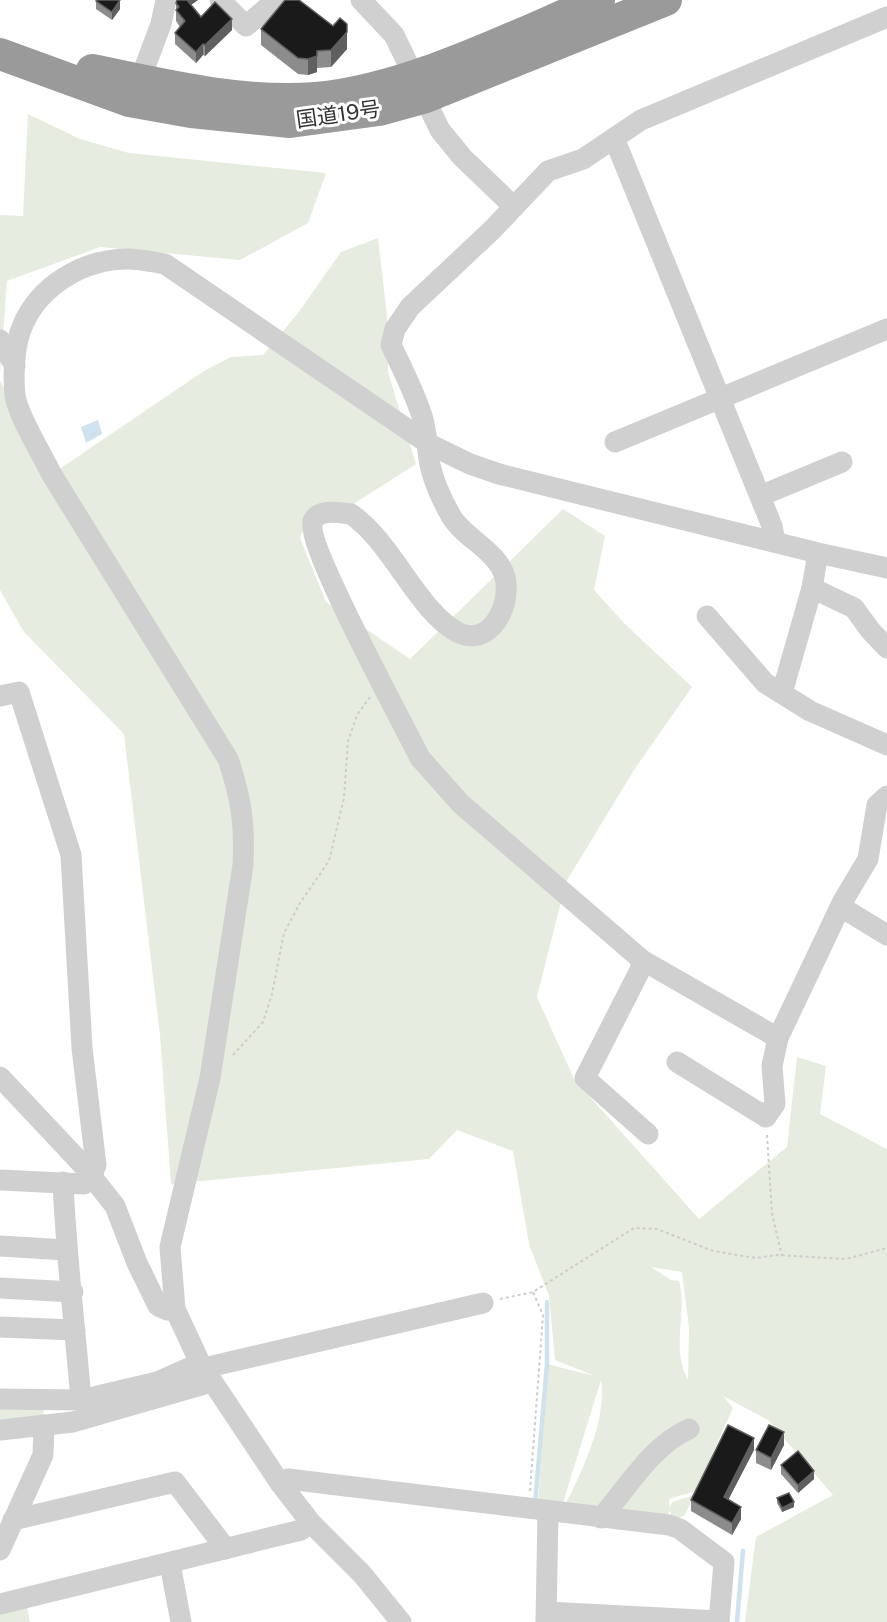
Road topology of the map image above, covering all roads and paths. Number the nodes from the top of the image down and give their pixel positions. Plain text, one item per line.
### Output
1 (166, 0) edge
2 (220, 0) edge
3 (276, 0) edge
4 (361, 0) edge
5 (598, 0) edge
6 (666, 0) edge
7 (553, 9) edge
8 (887, 17) edge
9 (0, 45) edge
10 (0, 54) edge
11 (140, 80) junction
12 (420, 87) junction
13 (614, 138) junction
14 (514, 207) junction
15 (887, 329) edge
16 (0, 340) edge
17 (15, 366) junction
18 (721, 399) junction
19 (615, 442) dead end
20 (429, 444) junction
21 (842, 462) dead end
22 (760, 496) junction
23 (775, 542) junction
24 (818, 554) junction
25 (887, 568) edge
26 (812, 588) junction
27 (707, 616) dead end
28 (887, 648) edge
29 (385, 688) junction
30 (782, 693) junction
31 (0, 696) edge
32 (887, 745) edge
33 (887, 796) edge
34 (841, 907) junction
35 (887, 935) edge
36 (642, 960) junction
37 (778, 1038) junction
38 (677, 1062) dead end
39 (0, 1077) edge
40 (210, 1078) junction
41 (766, 1117) junction
42 (648, 1134) dead end
43 (91, 1178) junction
44 (0, 1180) edge
45 (63, 1182) junction
46 (0, 1246) edge
47 (170, 1247) junction
48 (887, 1248) edge
49 (66, 1250) junction
50 (782, 1256) junction
51 (136, 1263) junction
52 (0, 1288) edge
53 (73, 1292) junction
54 (533, 1292) junction
55 (483, 1303) joint
56 (176, 1309) junction
57 (0, 1327) edge
58 (75, 1330) junction
59 (205, 1371) junction
60 (0, 1400) edge
61 (81, 1400) junction
62 (44, 1425) junction
63 (689, 1429) dead end
64 (0, 1430) edge
65 (280, 1482) junction
66 (538, 1511) junction
67 (601, 1518) junction
68 (13, 1520) junction
69 (311, 1523) junction
70 (226, 1549) junction
71 (0, 1550) edge
72 (170, 1564) junction
73 (0, 1604) edge
74 (547, 1617) edge
75 (182, 1622) edge
76 (402, 1622) edge
77 (719, 1622) edge

1 - 11 street
2 - 3 street
4 - 12 street
5 - 7 highway, 国道19号
6 - 12 highway, 国道19号
7 - 12 highway, 国道19号
8 - 13 street
9 - 11 highway, 国道19号
10 - 12 highway, 国道19号
11 - 12 highway, 国道19号
12 - 14 street
13 - 14 street
13 - 18 street
14 - 20 street
15 - 18 street
16 - 17 street
17 - 20 street
17 - 40 street
18 - 19 street
18 - 22 street
20 - 23 street
20 - 29 street
21 - 22 street
22 - 23 street
23 - 24 street
24 - 25 street
24 - 26 street
26 - 28 street
26 - 30 street
27 - 30 street
29 - 36 street
29 - 40 path
30 - 32 street
31 - 43 street
33 - 34 street
34 - 35 street
34 - 37 street
36 - 37 street
36 - 42 street
37 - 41 street
38 - 41 street
39 - 43 street
40 - 47 street
41 - 50 path
43 - 45 street
43 - 51 street
44 - 45 street
45 - 49 street
46 - 49 street
47 - 51 street
47 - 56 street
48 - 50 path
49 - 53 street
50 - 54 path
51 - 56 street
52 - 53 street
53 - 58 street
54 - 55 path
54 - 66 path
55 - 59 street
56 - 59 street
57 - 58 street
58 - 61 street
59 - 61 street
59 - 62 street
59 - 65 street
60 - 61 street
62 - 64 street
62 - 68 street
63 - 67 street
65 - 66 street
65 - 69 street
66 - 67 street
66 - 74 street
67 - 77 street
68 - 70 street
68 - 71 street
69 - 70 street
69 - 76 street
70 - 72 street
72 - 73 street
72 - 75 street
74 - 77 street

